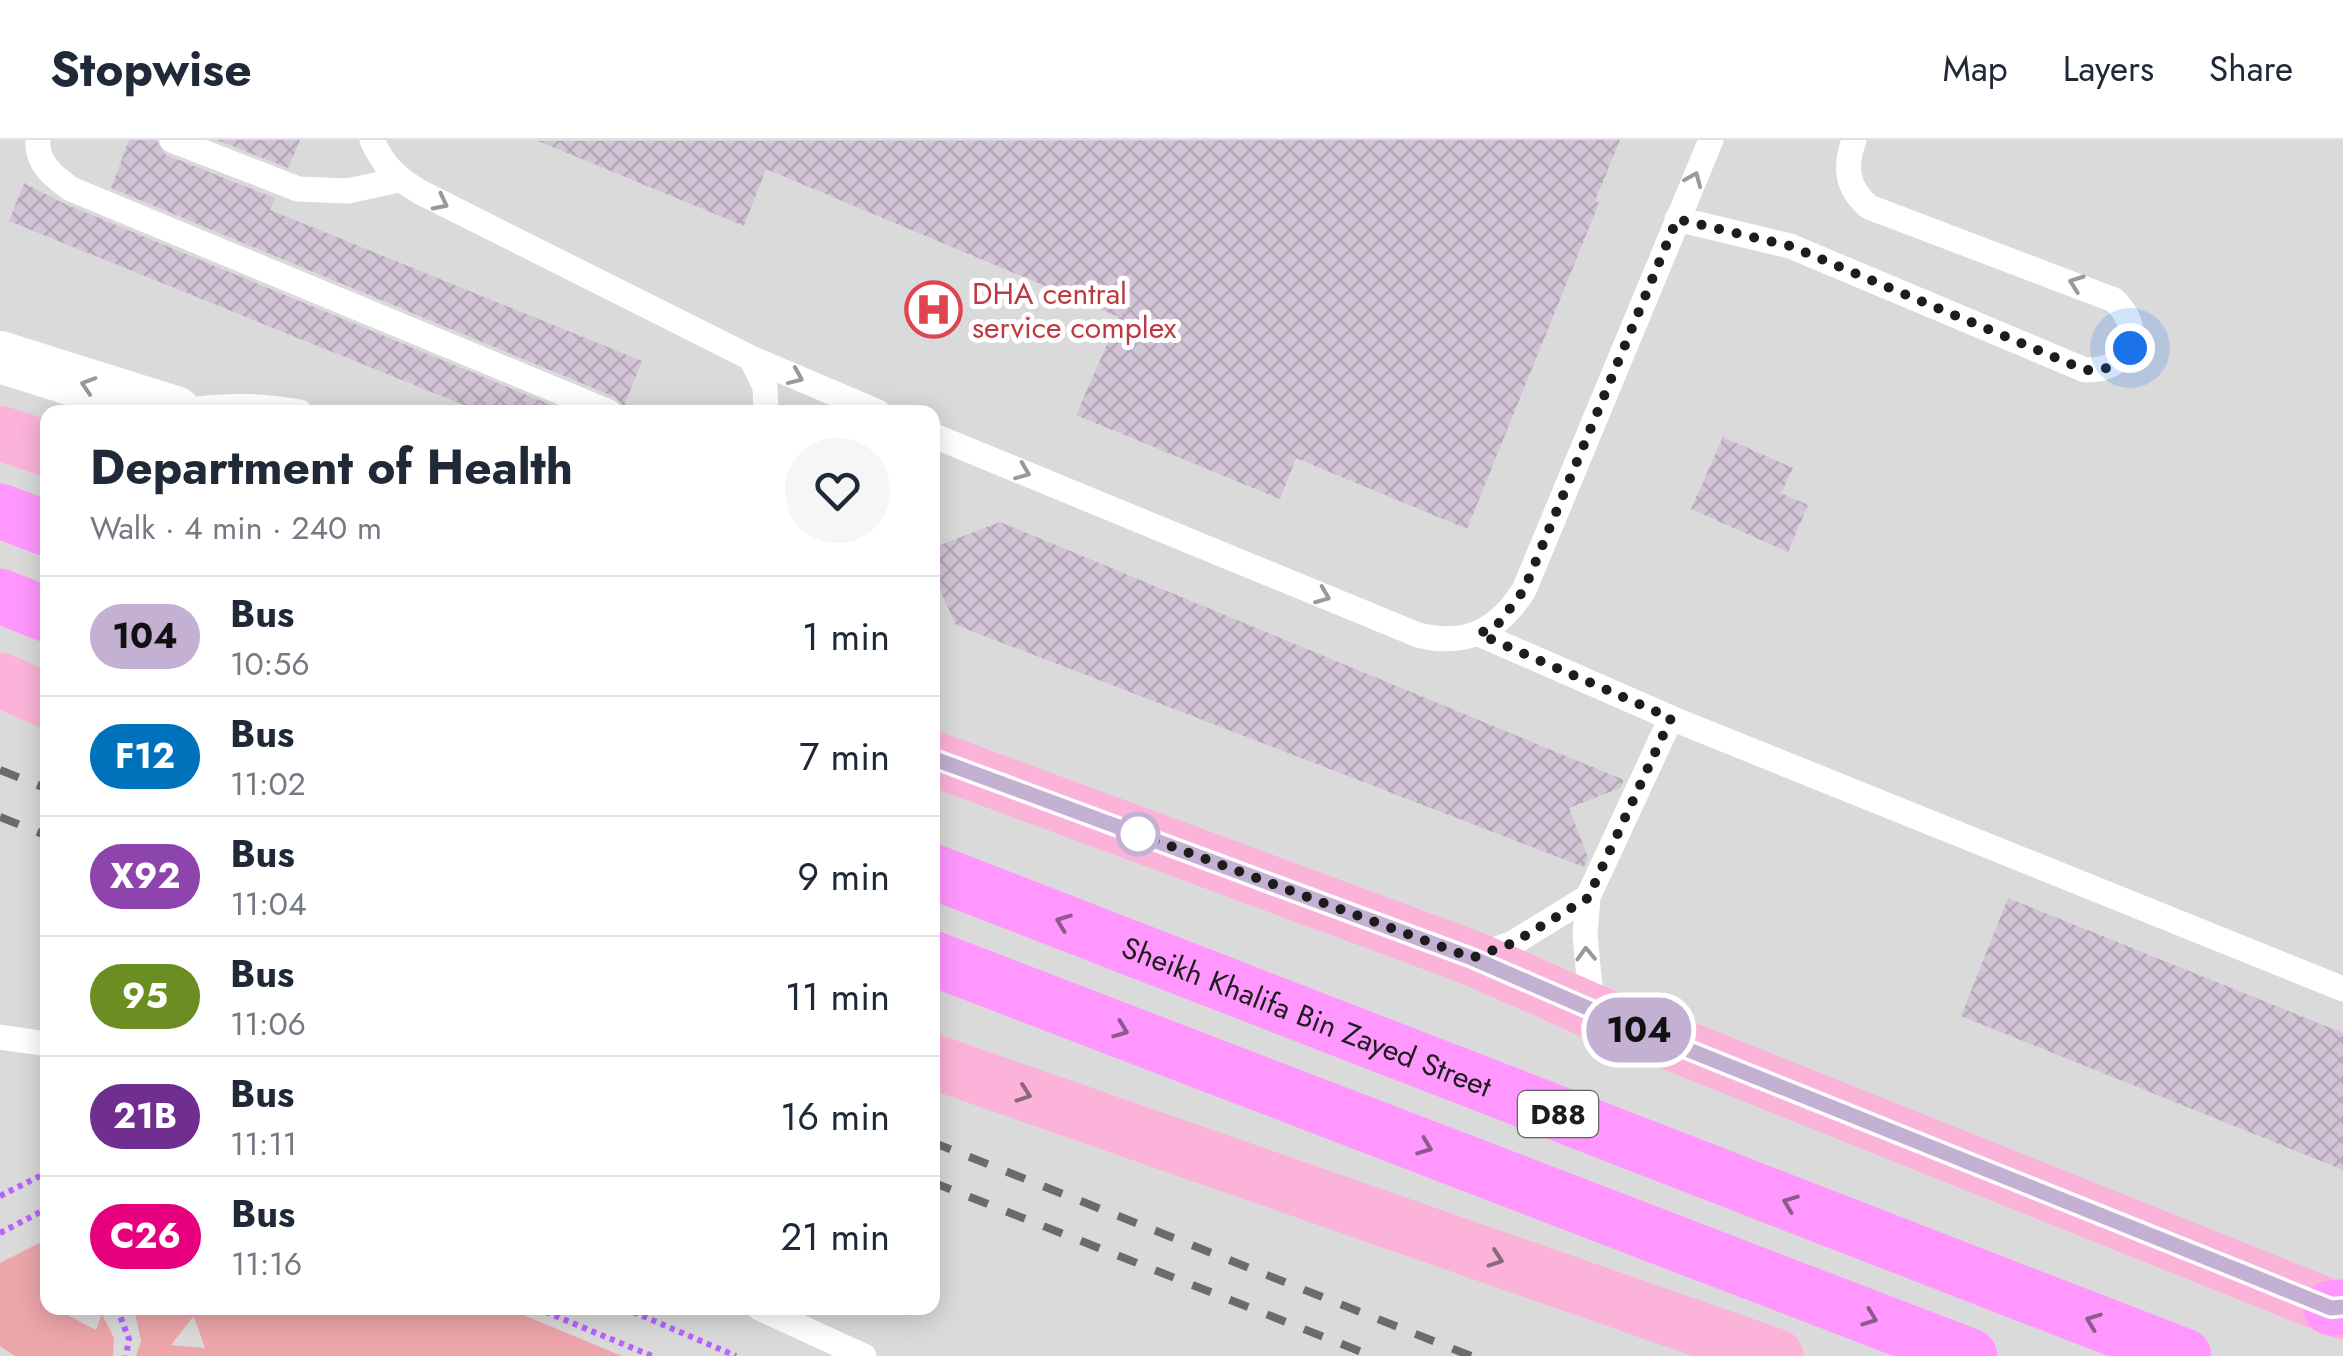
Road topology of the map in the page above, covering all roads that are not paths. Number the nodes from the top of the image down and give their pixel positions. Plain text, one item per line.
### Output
1 (38, 140) edge
2 (172, 140) edge
3 (372, 140) edge
4 (1711, 140) edge
5 (1854, 140) edge
6 (398, 180) junction
7 (1677, 219) junction
8 (0, 357) edge
9 (751, 358) junction
10 (153, 405) edge
11 (217, 405) edge
12 (260, 405) edge
13 (592, 405) edge
14 (766, 405) edge
15 (862, 405) edge
16 (0, 433) edge
17 (940, 438) edge
18 (40, 446) edge
19 (0, 511) edge
20 (40, 526) edge
21 (0, 596) edge
22 (40, 612) edge
23 (1479, 634) junction
24 (0, 680) edge
25 (40, 698) edge
26 (1671, 718) junction
27 (940, 761) edge
28 (940, 875) edge
29 (1588, 898) junction
30 (1472, 958) junction
31 (940, 961) edge
32 (2343, 989) edge
33 (1592, 1011) junction
34 (0, 1037) edge
35 (40, 1043) edge
36 (940, 1064) edge
37 (2339, 1309) edge
38 (774, 1315) edge
39 (864, 1356) edge
40 (1776, 1356) edge
41 (1970, 1356) edge
42 (2184, 1356) edge

1 - 13 lane
2 - 6 lane
3 - 6 lane
7 -> 4 lane
7 -> 5 lane
6 -> 9 lane
7 - 23 lane
10 -> 8 street
9 - 14 lane
9 -> 15 lane
11 - 12 lane
16 - 18 main road
17 -> 23 lane
19 - 20 main road
21 - 22 main road
23 - 26 lane
24 - 25 main road
26 - 29 lane
26 - 32 lane
27 - 30 main road
42 -> 28 main road, Sheikh Khalifa Bin Zayed Street / D88
29 - 30 lane
33 -> 29 lane
30 - 33 main road
31 -> 41 main road, D88
33 - 37 main road
34 - 35 lane
36 -> 40 main road
38 - 39 lane

